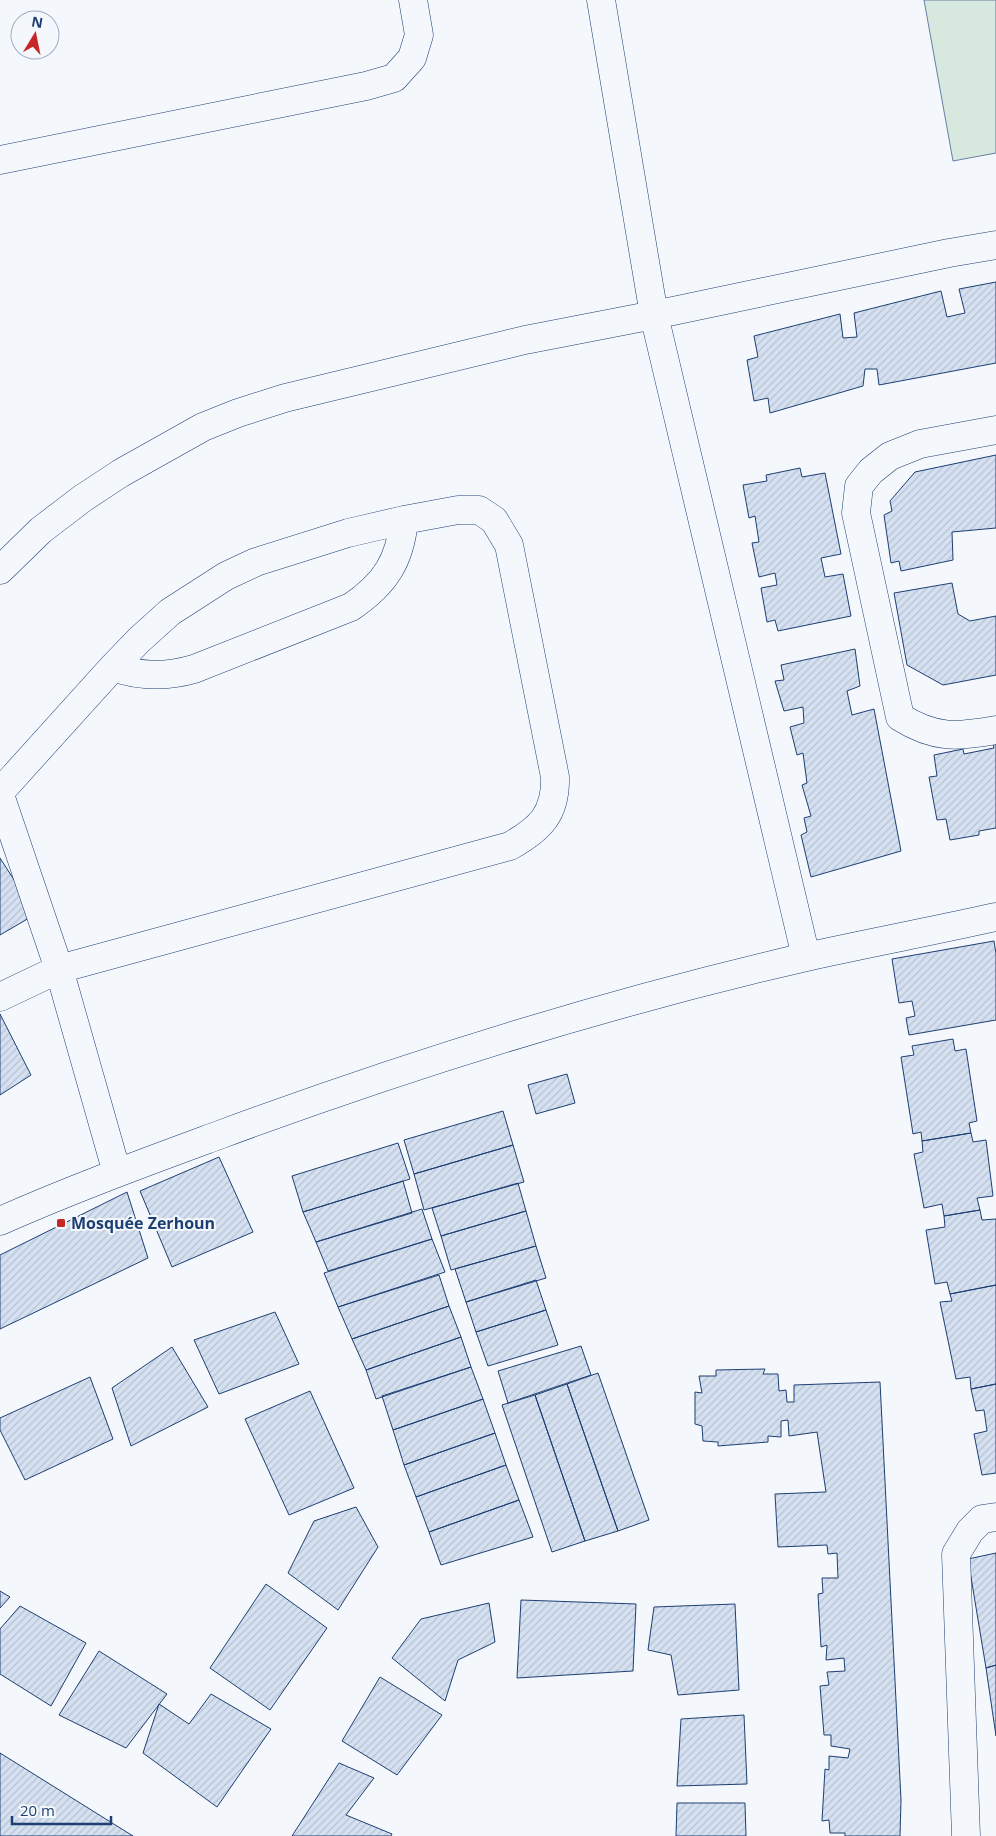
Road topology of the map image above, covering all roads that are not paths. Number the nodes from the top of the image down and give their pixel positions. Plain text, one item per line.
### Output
1 (413, 0) edge
2 (601, 0) edge
3 (0, 160) edge
4 (996, 245) edge
5 (654, 315) junction
6 (996, 430) edge
7 (404, 520) junction
8 (0, 570) edge
9 (113, 667) junction
10 (996, 730) edge
11 (0, 793) edge
12 (996, 918) edge
13 (806, 957) junction
14 (59, 969) junction
15 (0, 997) edge
16 (117, 1173) junction
17 (0, 1221) edge
18 (996, 1517) edge
19 (966, 1836) edge

1 - 3 street
2 - 5 street
4 - 5 street
5 - 8 street
5 - 13 street
6 - 10 street
7 - 9 street
7 - 9 street
7 - 14 street
9 - 11 street
11 - 14 street
12 - 13 street
13 - 16 street
14 - 15 street
14 - 16 street
16 - 17 street
18 - 19 street

